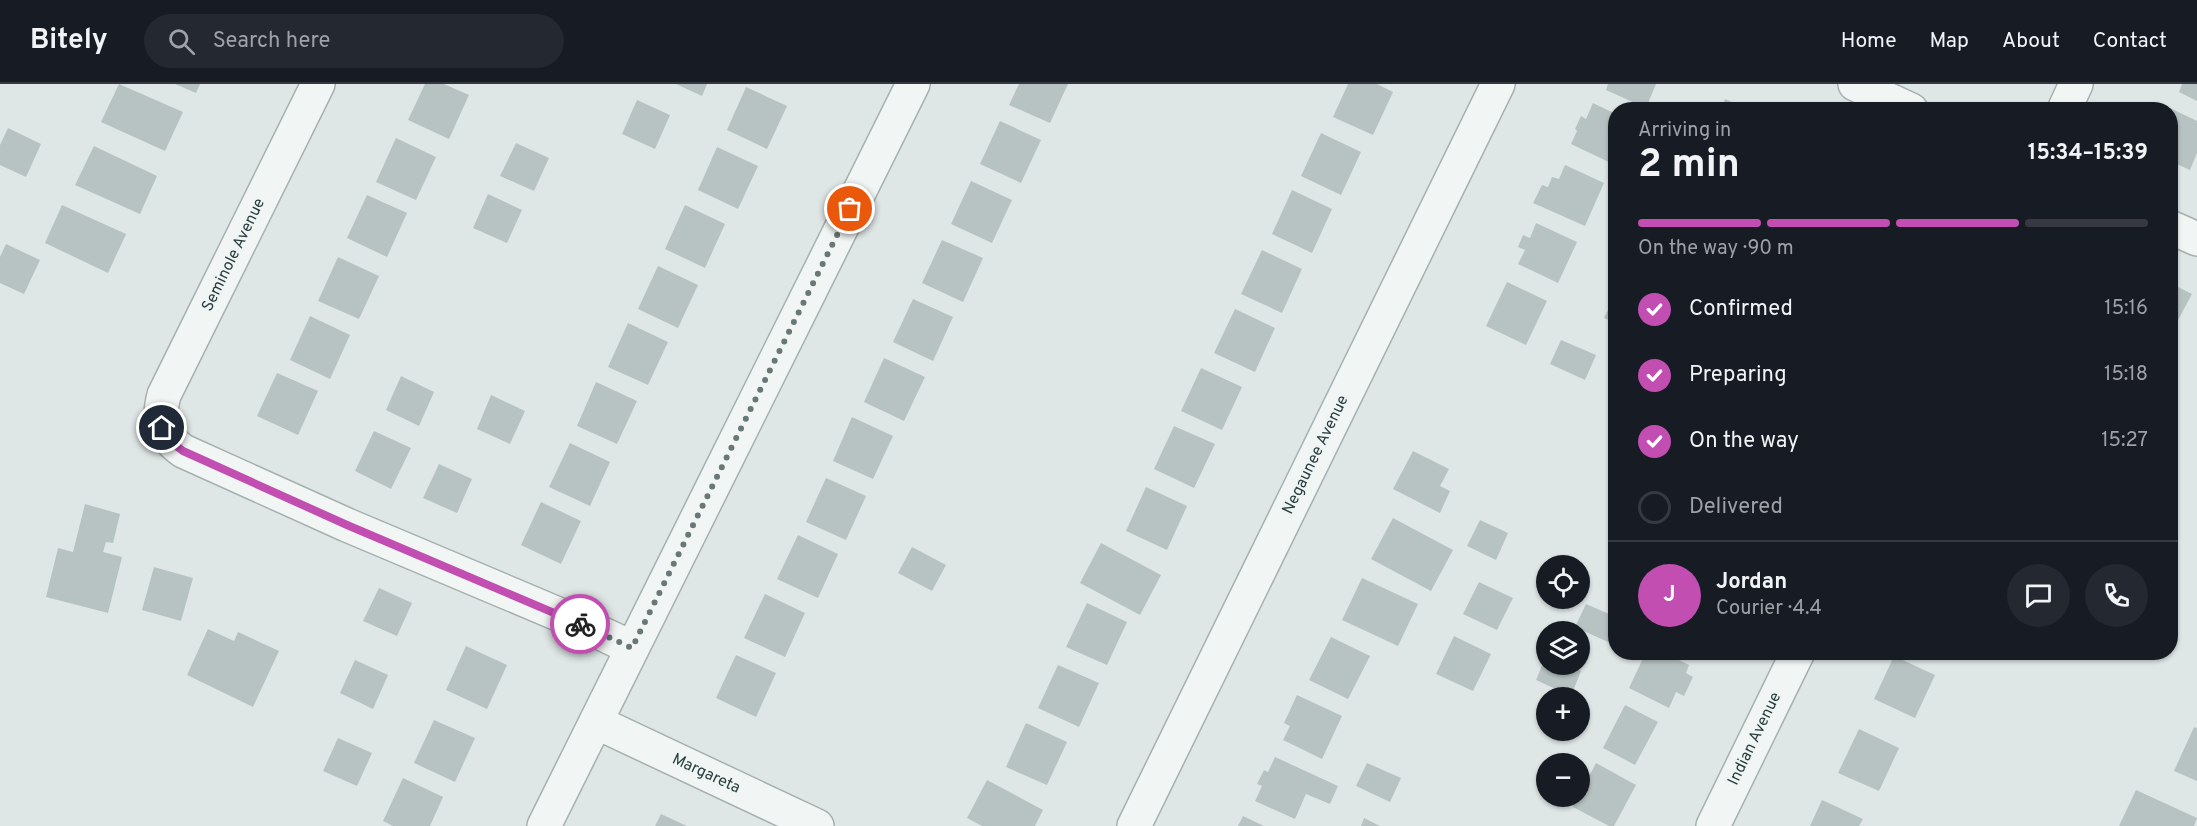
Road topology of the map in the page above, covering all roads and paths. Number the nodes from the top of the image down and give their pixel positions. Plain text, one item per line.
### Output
1 (318, 84) edge
2 (913, 84) edge
3 (1498, 84) edge
4 (1855, 84) edge
5 (2076, 84) edge
6 (1894, 102) edge
7 (2068, 102) edge
8 (2178, 231) edge
9 (2197, 239) edge
10 (632, 648) junction
11 (1794, 660) edge
12 (596, 722) junction
13 (544, 826) edge
14 (817, 826) edge
15 (1134, 826) edge
16 (1713, 826) edge

1 - 10 street, Seminole Avenue
2 - 10 street
3 - 15 street, Negaunee Avenue
4 - 6 street
5 - 7 street
8 - 9 street
10 - 12 street
11 - 16 street, Indian Avenue
12 - 13 street
12 - 14 street, Margareta

